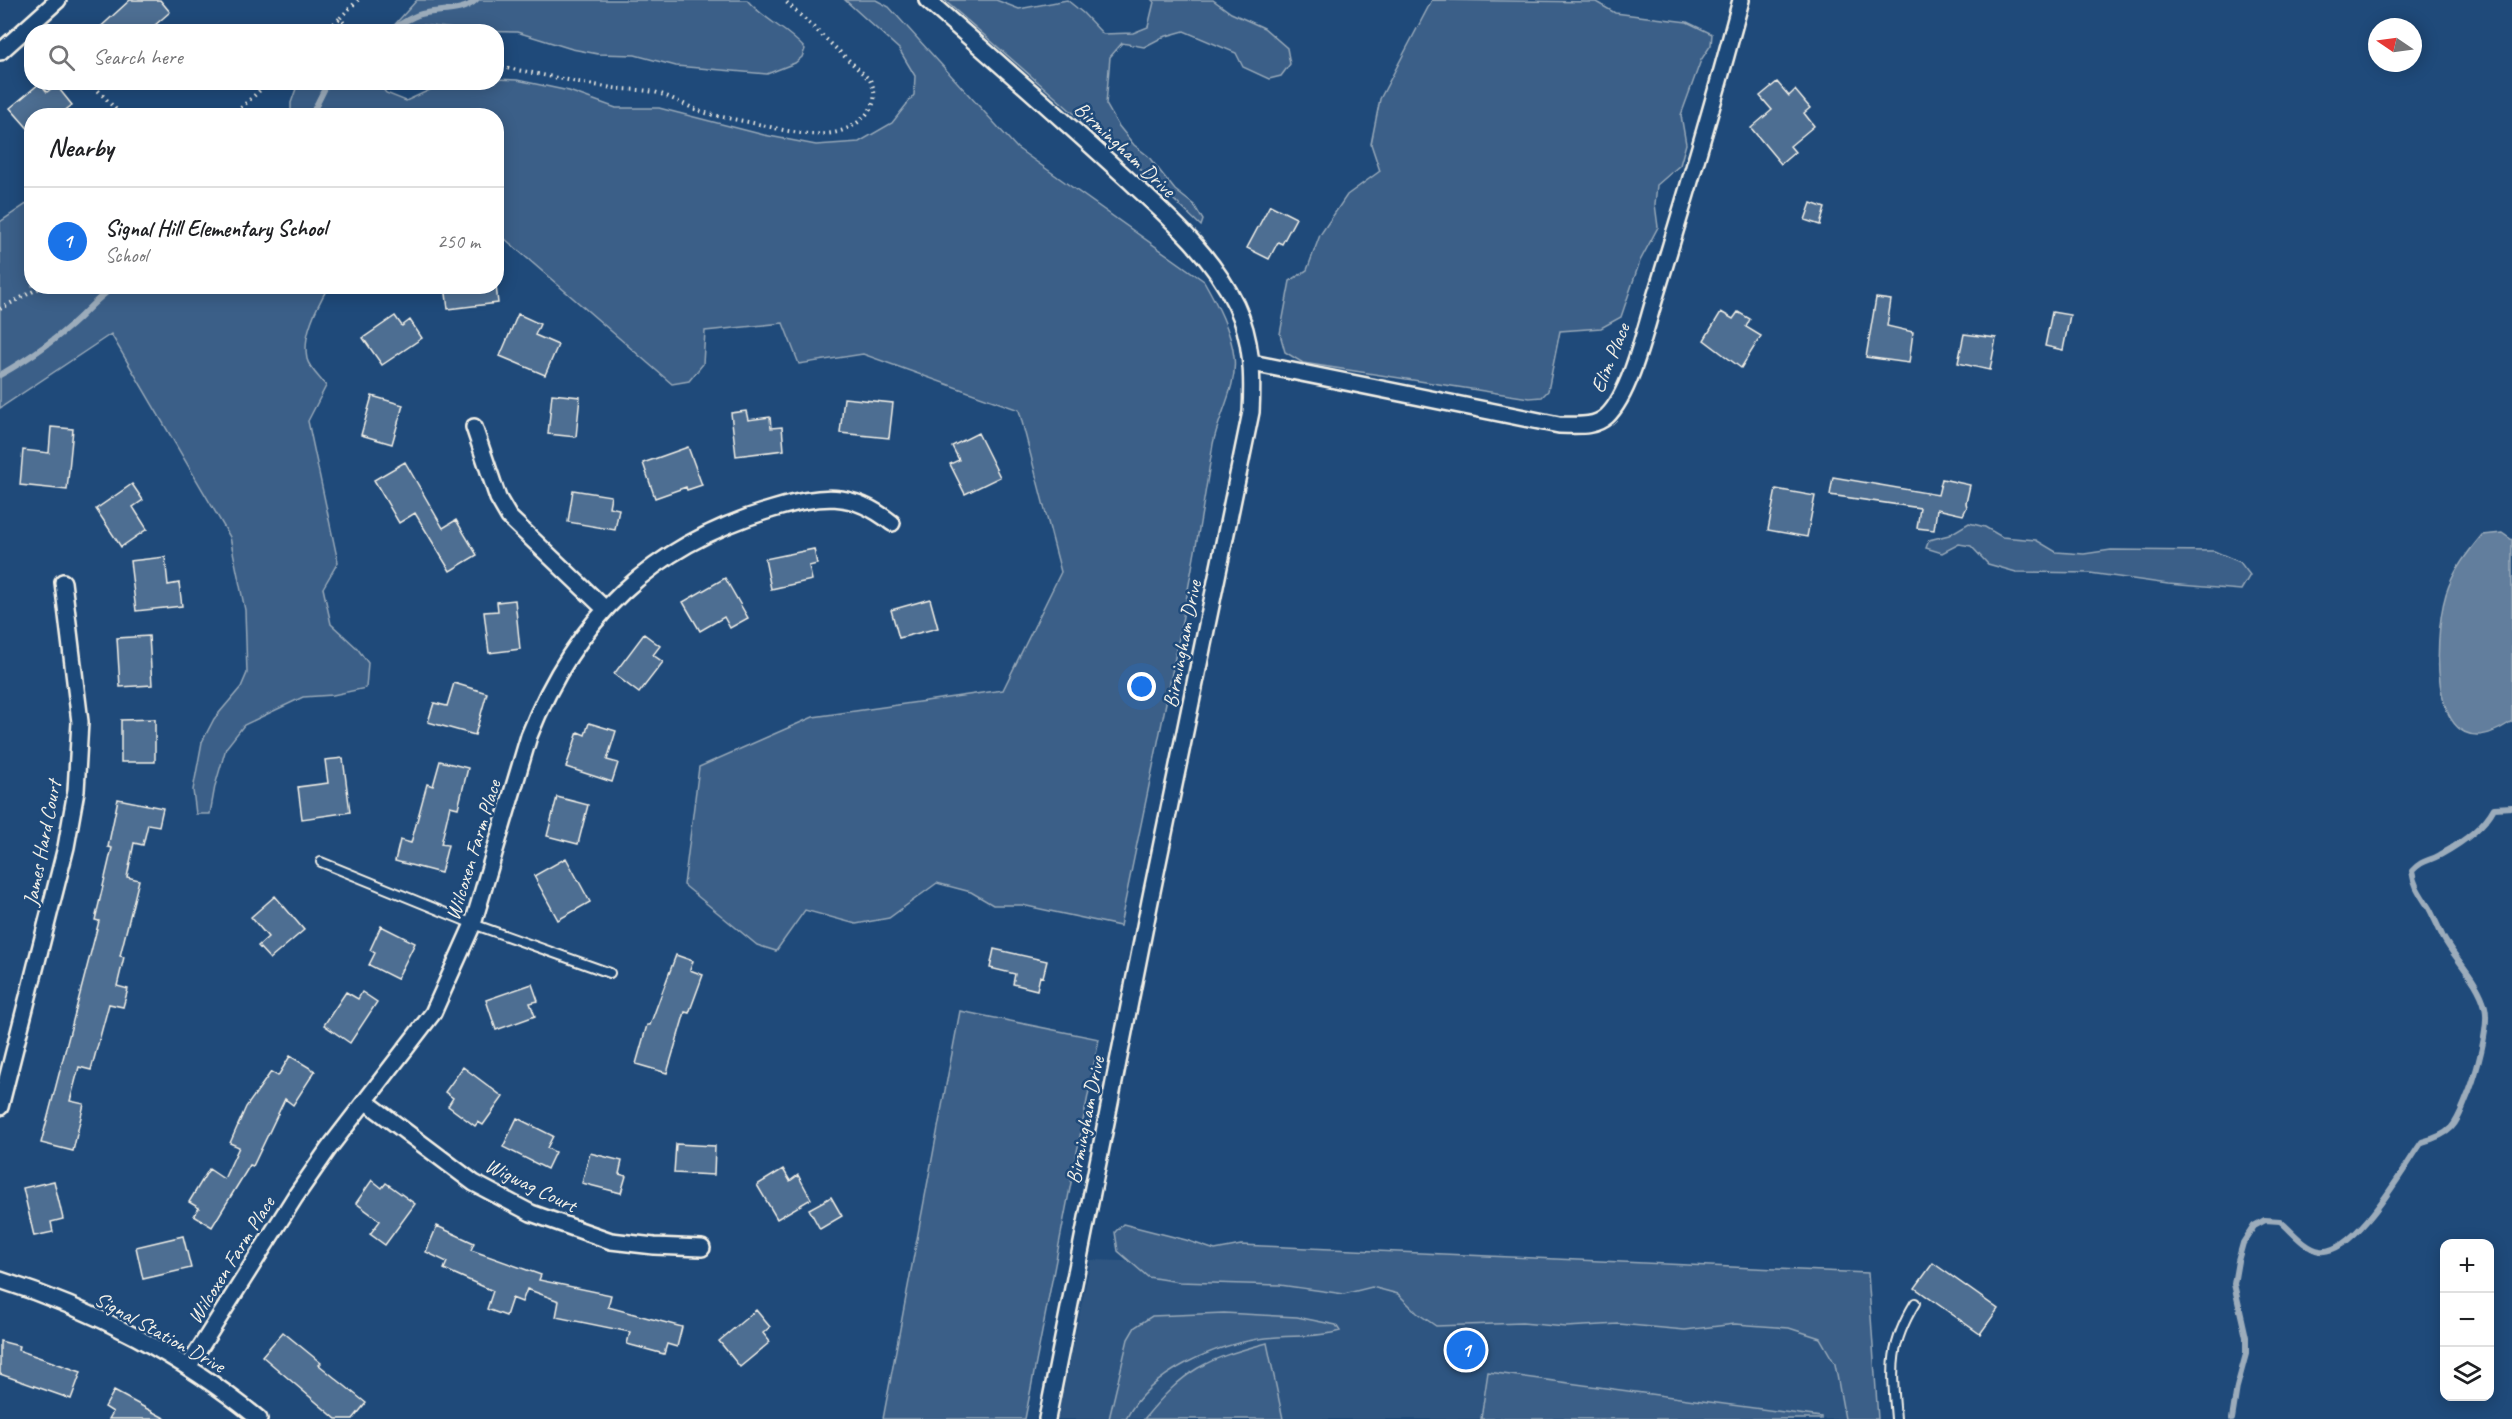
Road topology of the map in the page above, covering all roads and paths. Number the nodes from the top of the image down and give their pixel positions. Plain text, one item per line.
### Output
1 (58, 0) edge
2 (358, 0) edge
3 (784, 0) edge
4 (927, 0) edge
5 (1741, 0) edge
6 (340, 18) junction
7 (31, 24) edge
8 (334, 24) edge
9 (345, 24) edge
10 (24, 30) edge
11 (0, 52) edge
12 (504, 67) edge
13 (98, 90) edge
14 (260, 90) edge
15 (114, 108) edge
16 (240, 108) edge
17 (28, 294) edge
18 (0, 309) edge
19 (1252, 363) junction
20 (474, 427) dead end
21 (892, 523) dead end
22 (63, 582) dead end
23 (605, 609) junction
24 (321, 862) dead end
25 (473, 924) junction
26 (610, 973) dead end
27 (365, 1101) junction
28 (0, 1107) edge
29 (702, 1248) dead end
30 (0, 1280) edge
31 (1915, 1303) dead end
32 (188, 1367) junction
33 (259, 1419) edge
34 (1047, 1419) edge
35 (1896, 1419) edge

1 - 7 street
2 - 6 path
3 - 12 path
4 - 19 street, Birmingham Drive
5 - 19 street, Elim Place
6 - 8 path
6 - 9 path
10 - 11 street
13 - 15 path
14 - 16 path
17 - 18 path
19 - 34 street, Birmingham Drive
20 - 23 street
21 - 23 street, Wilcoxen Farm Place
22 - 28 street, James Hard Court
23 - 25 street, Wilcoxen Farm Place
24 - 25 lane
25 - 26 lane
25 - 27 street, Wilcoxen Farm Place
27 - 29 street, Wigwag Court
27 - 32 street, Wilcoxen Farm Place
30 - 32 street, Signal Station Drive
31 - 35 lane
32 - 33 street, Signal Station Drive

